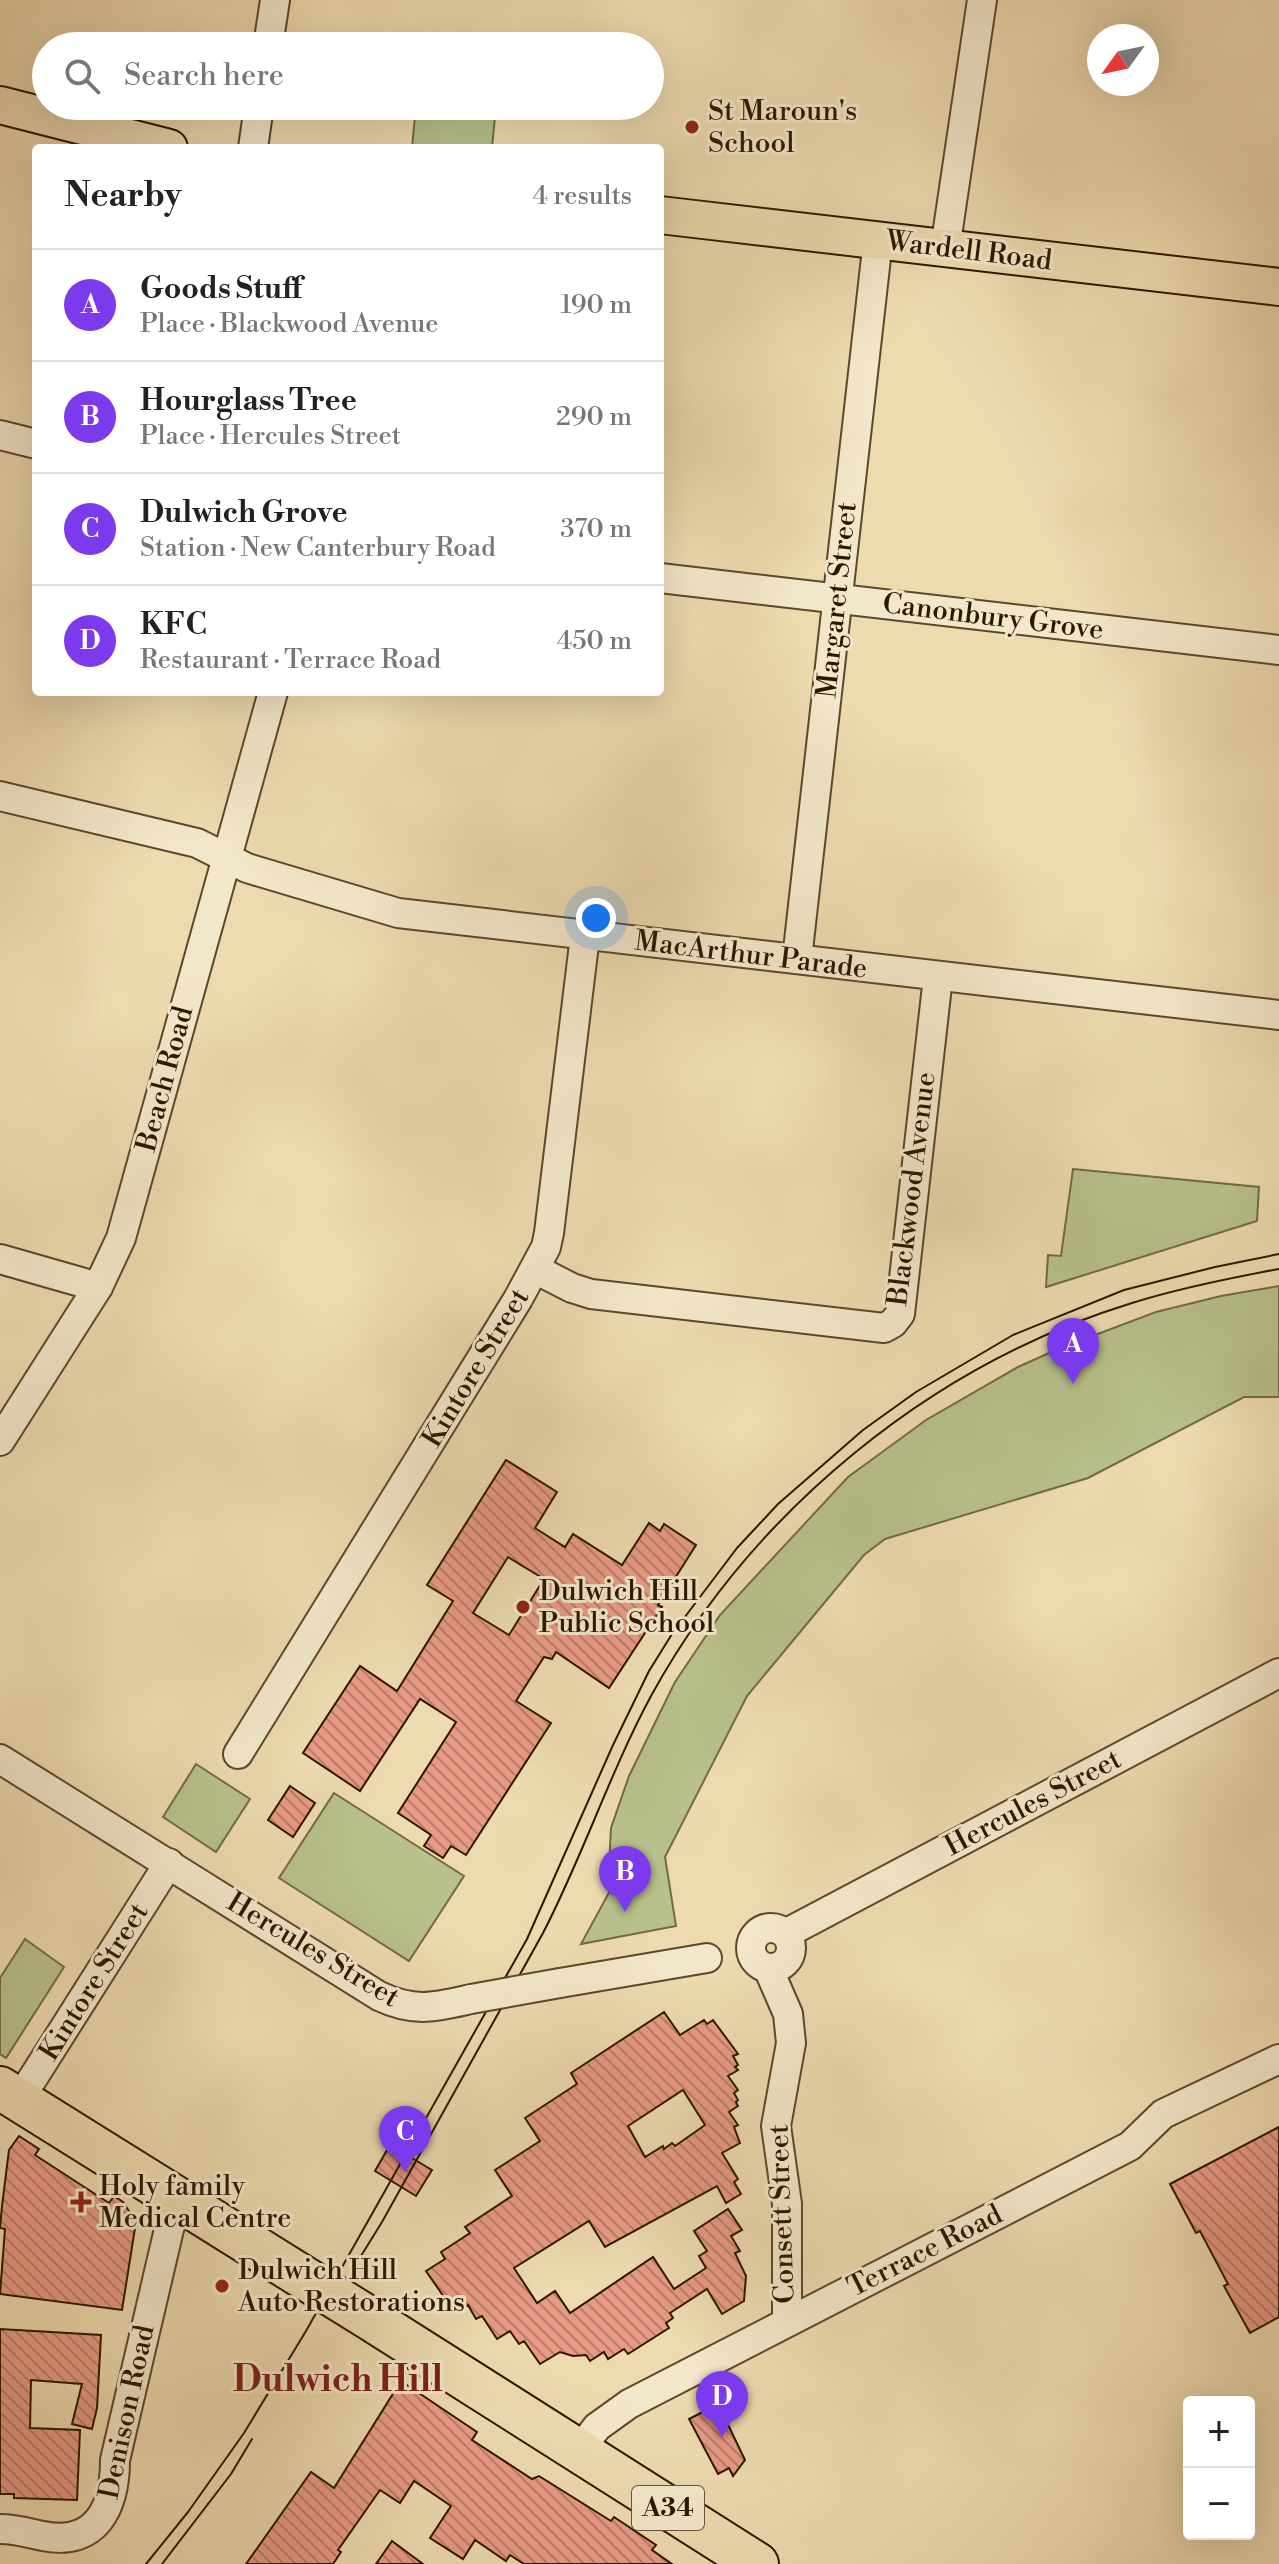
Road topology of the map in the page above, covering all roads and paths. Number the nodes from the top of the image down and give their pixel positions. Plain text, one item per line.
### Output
1 (275, 0) edge
2 (982, 0) edge
3 (270, 32) edge
4 (0, 105) edge
5 (32, 113) edge
6 (59, 120) edge
7 (257, 120) edge
8 (153, 144) edge
9 (254, 144) edge
10 (664, 215) edge
11 (878, 240) junction
12 (945, 249) junction
13 (1279, 287) edge
14 (0, 435) edge
15 (32, 443) edge
16 (664, 578) edge
17 (837, 599) junction
18 (1279, 650) edge
19 (272, 696) edge
20 (0, 796) edge
21 (228, 857) junction
22 (585, 936) junction
23 (797, 959) junction
24 (938, 977) junction
25 (1279, 1015) edge
26 (0, 1259) edge
27 (535, 1269) junction
28 (98, 1287) junction
29 (0, 1441) edge
30 (1279, 1673) edge
31 (238, 1754) dead end
32 (0, 1759) edge
33 (169, 1863) junction
34 (707, 1958) dead end
35 (768, 1968) joint
36 (1279, 2059) edge
37 (10, 2094) edge
38 (179, 2200) junction
39 (787, 2322) junction
40 (578, 2452) junction
41 (0, 2529) edge
42 (757, 2564) edge

1 - 3 street
2 - 12 street
4 - 5 main road
6 - 8 main road
7 - 9 street
10 - 11 main road, Wardell Road
11 - 12 main road, Wardell Road
11 - 17 street, Margaret Street
12 - 13 main road, Wardell Road
14 - 15 street
16 - 17 street, Canonbury Grove
17 - 18 street, Canonbury Grove
17 - 23 street, Margaret Street
19 - 21 street, Beach Road
20 - 21 street, MacArthur Parade
21 - 22 street, MacArthur Parade
21 - 28 street, Beach Road
22 - 23 street, MacArthur Parade
22 - 27 street, Kintore Street
23 - 24 street, MacArthur Parade
24 - 25 street, MacArthur Parade
24 - 27 street, Blackwood Avenue
26 - 28 street
27 - 31 street, Kintore Street
28 - 29 street, Beach Road
30 - 35 street, Hercules Street
32 - 33 street, Hercules Street
33 - 34 street, Hercules Street, bridge
33 - 37 street, Kintore Street
35 - 39 street, Consett Street
36 - 39 street, Terrace Road
37 - 38 highway, A34
38 - 40 highway, A34, bridge
38 - 41 street, Denison Road
39 - 40 street, Terrace Road
40 - 42 highway, A34

